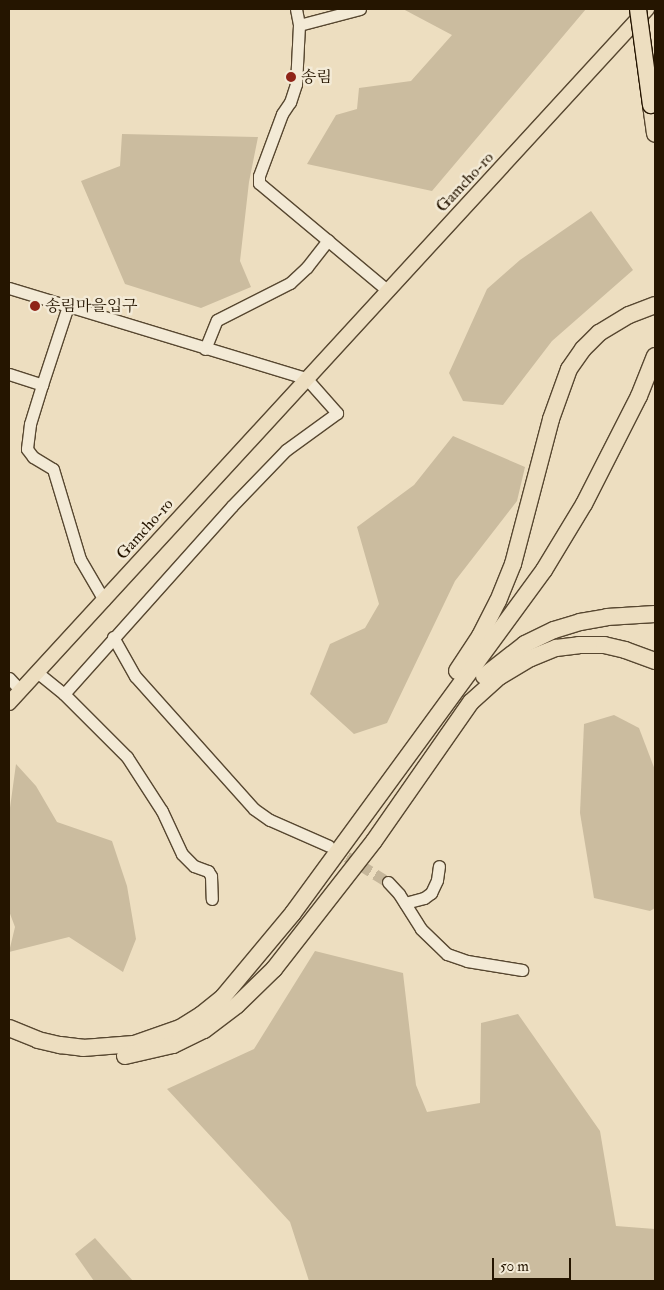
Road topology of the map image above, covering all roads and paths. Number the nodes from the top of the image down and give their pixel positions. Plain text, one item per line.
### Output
1 (296, 9) edge
2 (360, 9) edge
3 (638, 9) edge
4 (648, 9) edge
5 (299, 25) junction
6 (655, 134) edge
7 (328, 240) junction
8 (9, 288) edge
9 (388, 291) junction
10 (655, 305) edge
11 (68, 306) junction
12 (205, 349) junction
13 (655, 356) edge
14 (9, 374) edge
15 (306, 378) junction
16 (42, 385) junction
17 (104, 600) junction
18 (655, 614) edge
19 (113, 637) junction
20 (655, 661) edge
21 (37, 672) junction
22 (9, 678) edge
23 (20, 690) junction
24 (64, 694) junction
25 (9, 703) edge
26 (329, 846) tunnel mouth
27 (439, 866) dead end
28 (388, 882) tunnel mouth
29 (212, 899) dead end
30 (405, 903) junction
31 (267, 946) junction
32 (522, 970) dead end
33 (237, 1005) junction
34 (9, 1028) edge
35 (9, 1035) edge

1 - 5 street
2 - 5 street
3 - 6 highway, bridge
4 - 9 main road, Gamcho-ro
5 - 7 street
7 - 9 street
7 - 12 street
8 - 11 street
9 - 15 main road, Gamcho-ro
10 - 31 highway
11 - 12 street
11 - 16 street
12 - 15 street
13 - 31 highway
14 - 16 street
15 - 17 main road, Gamcho-ro
15 - 19 street
16 - 17 street
17 - 21 main road, Gamcho-ro
18 - 33 highway
19 - 24 street
19 - 26 street
20 - 33 highway
21 - 23 main road, Gamcho-ro
21 - 24 street
22 - 23 street
23 - 25 main road, Gamcho-ro
24 - 29 street
27 - 30 street
28 - 30 street
30 - 32 street
31 - 34 highway
33 - 35 highway

